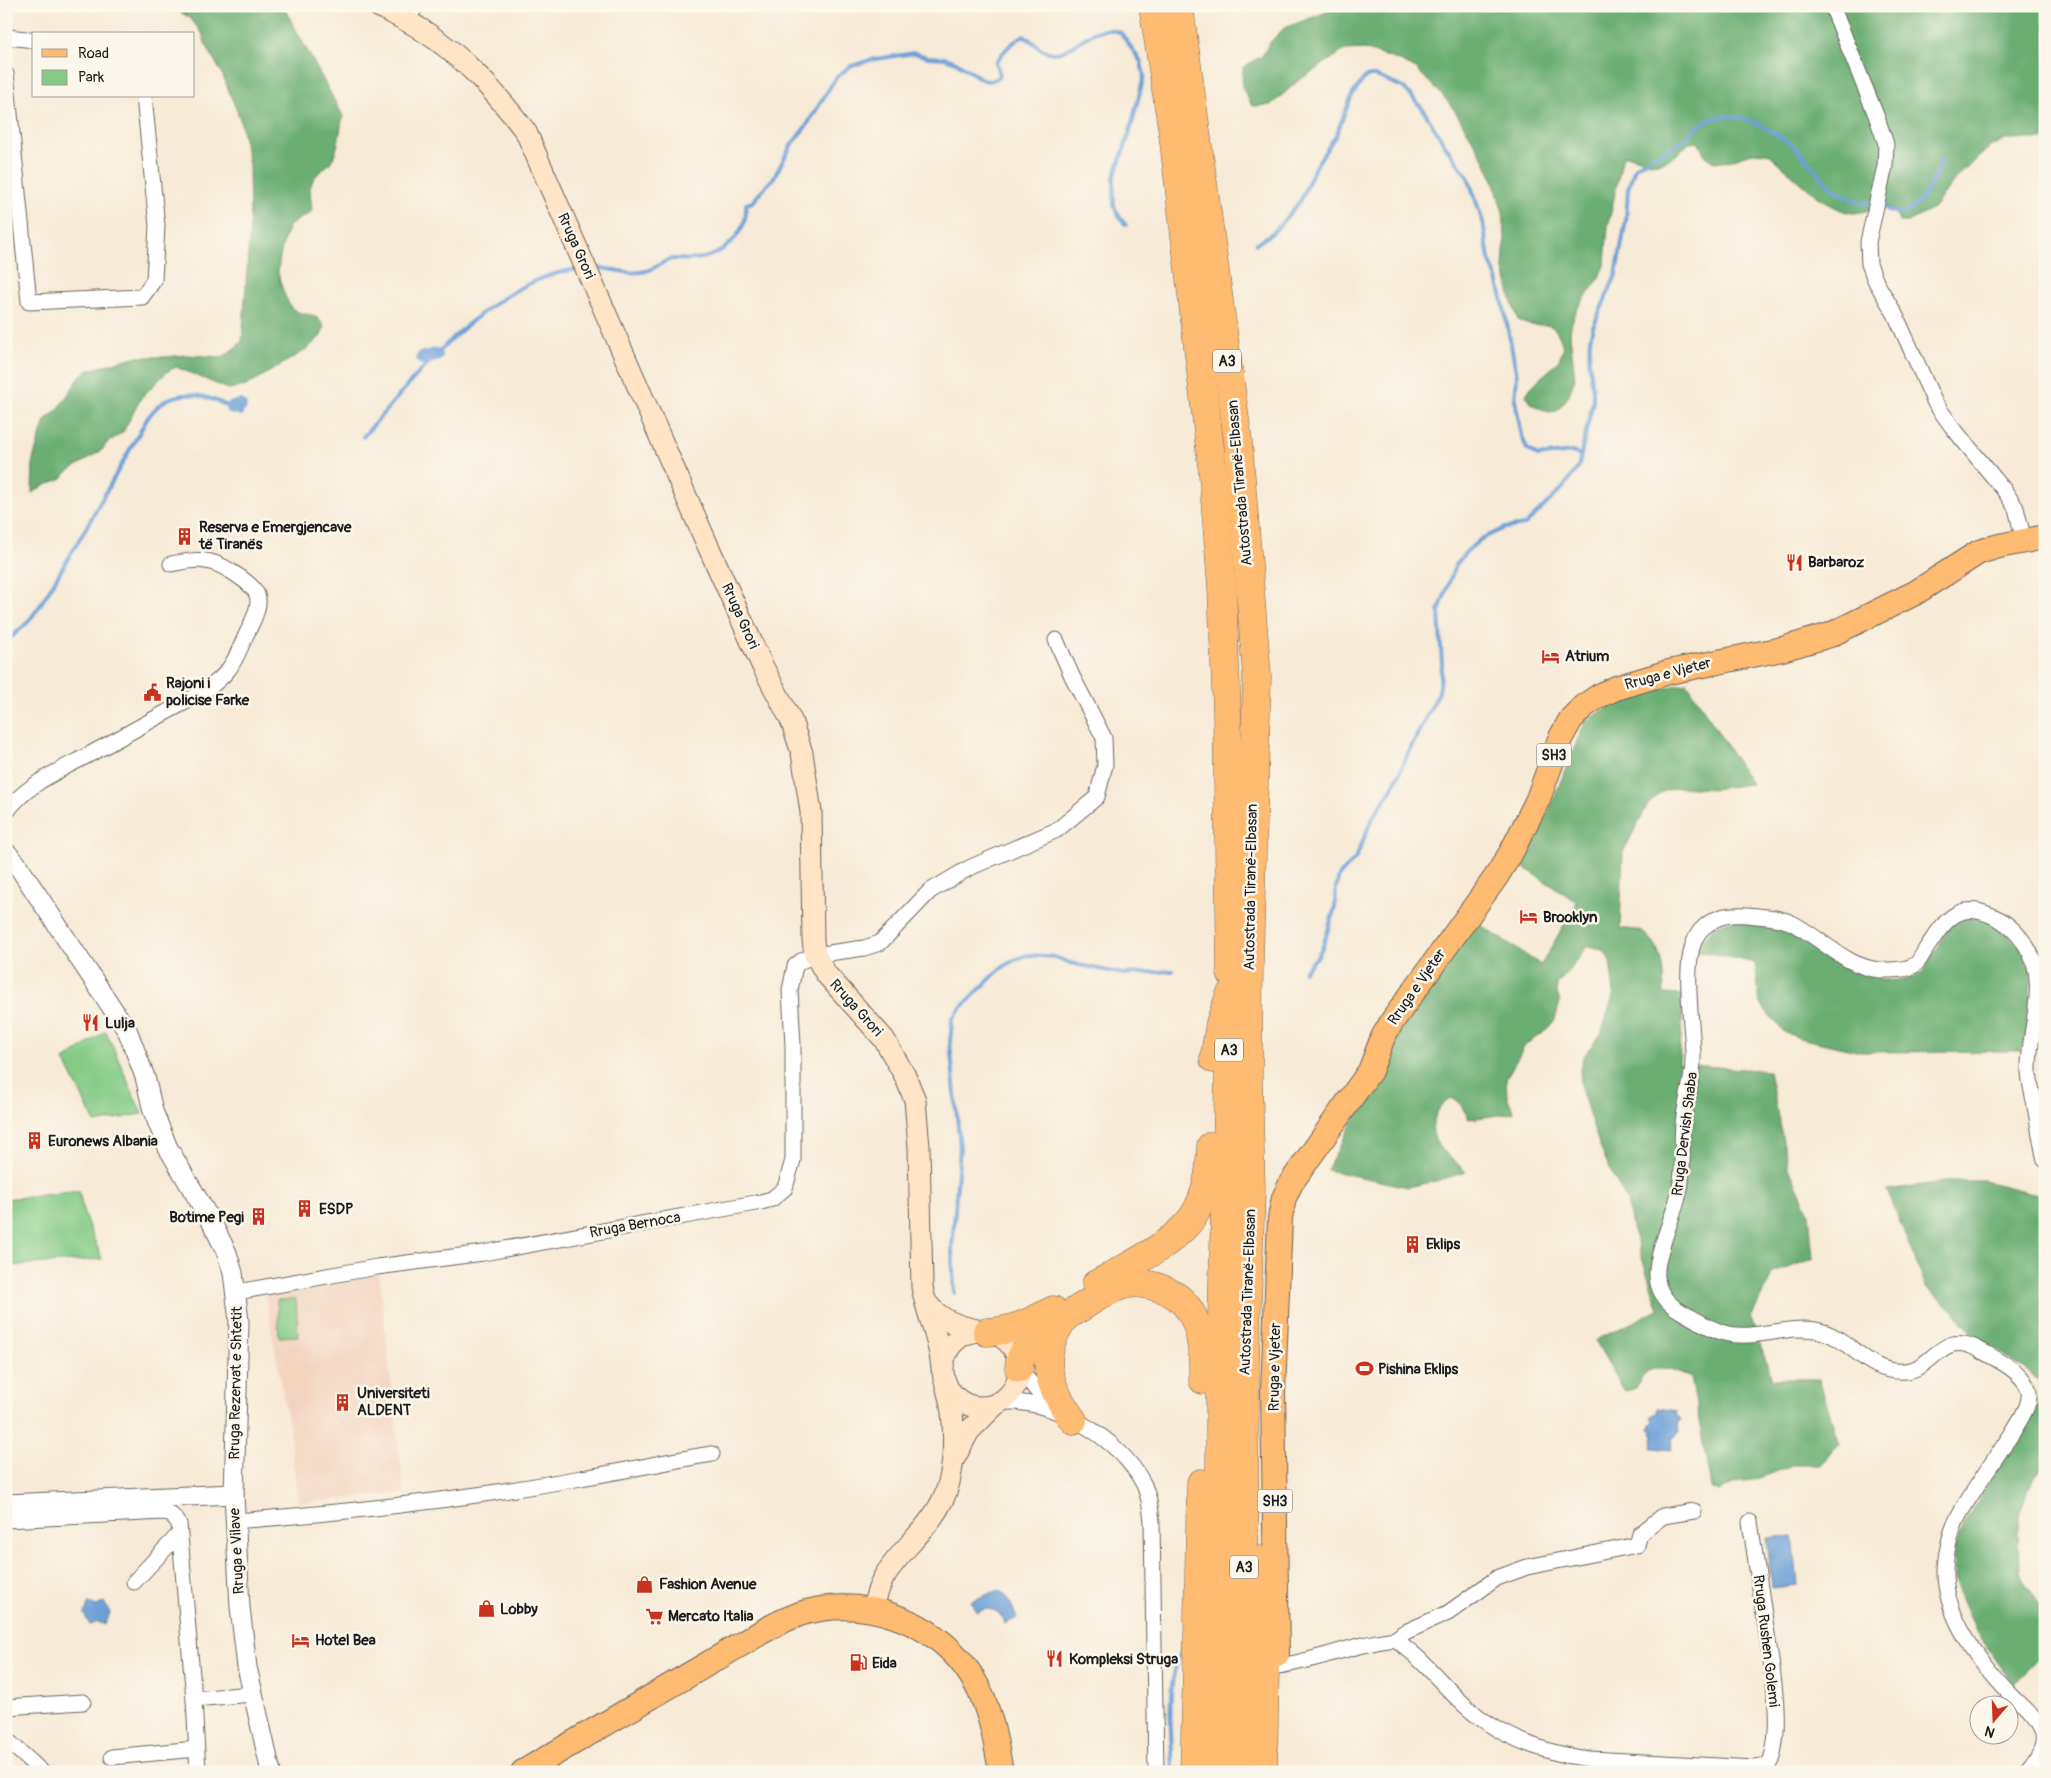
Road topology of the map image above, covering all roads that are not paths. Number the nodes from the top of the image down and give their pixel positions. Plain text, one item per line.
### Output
1 (1152, 6) edge
2 (1179, 6) edge
3 (1832, 6) edge
4 (396, 10) edge
5 (6, 39) edge
6 (32, 40) edge
7 (6, 74) edge
8 (144, 98) edge
9 (14, 230) edge
10 (2034, 539) edge
11 (170, 564) dead end
12 (1056, 640) dead end
13 (6, 814) edge
14 (6, 852) edge
15 (815, 955) junction
16 (1230, 995) junction
17 (2045, 1160) edge
18 (237, 1292) junction
19 (923, 1295) junction
20 (1070, 1314) junction
21 (985, 1332) junction
22 (1245, 1362) junction
23 (1019, 1368) junction
24 (945, 1379) junction
25 (1220, 1387) junction
26 (997, 1403) junction
27 (1073, 1420) junction
28 (712, 1454) dead end
29 (951, 1466) junction
30 (234, 1494) junction
31 (6, 1504) edge
32 (1694, 1511) dead end
33 (6, 1520) edge
34 (235, 1521) junction
35 (1750, 1522) dead end
36 (179, 1534) junction
37 (134, 1582) dead end
38 (872, 1610) junction
39 (1198, 1619) junction
40 (1396, 1639) junction
41 (1278, 1666) junction
42 (252, 1694) junction
43 (194, 1699) junction
44 (83, 1702) dead end
45 (6, 1707) edge
46 (2043, 1729) edge
47 (6, 1739) edge
48 (196, 1749) junction
49 (112, 1757) dead end
50 (42, 1772) edge
51 (198, 1772) edge
52 (272, 1772) edge
53 (524, 1772) edge
54 (1001, 1772) edge
55 (1156, 1772) edge
56 (1194, 1772) edge
57 (1220, 1772) edge
58 (1243, 1772) edge
59 (1263, 1772) edge
60 (1276, 1772) edge
61 (2027, 1772) edge

1 - 16 highway, Autostrada Tiranë-Elbasan / A3
2 - 22 highway, Autostrada Tiranë-Elbasan / A3
3 - 10 street
4 - 15 main road, Rruga Grori
5 - 6 street
7 - 9 street
8 - 9 street
10 - 41 main road, Rruga e Vjeter / SH3
11 - 13 street
12 - 15 street
14 - 18 street, Rruga Rezervat e Shtetit
15 - 18 street, Rruga Bernoca
15 - 19 main road, Rruga Grori
16 - 21 highway
16 - 25 highway, Autostrada Tiranë-Elbasan / A3
17 - 46 street, Rruga Dervish Shaba
18 - 30 street, Rruga Rezervat e Shtetit
19 - 21 main road
19 - 24 main road, Rruga Grori
20 - 23 highway
20 - 27 highway
20 - 39 highway
21 - 23 main road
21 - 24 main road
22 - 58 highway, Autostrada Tiranë-Elbasan / A3
22 - 59 highway
23 - 26 main road
23 - 27 street
24 - 26 main road
24 - 29 main road, Rruga Grori
25 - 39 highway
25 - 57 highway, Autostrada Tiranë-Elbasan / A3
26 - 27 street
26 - 29 main road
27 - 55 street
28 - 34 street
29 - 38 main road
30 - 31 street, Rruga e Vilave
30 - 34 street, Rruga e Vilave
32 - 40 street
33 - 36 street
34 - 42 street, Rruga e Vilave
35 - 40 street, Rruga Rushen Golemi
36 - 37 street
36 - 43 street
38 - 53 main road
38 - 54 main road
39 - 56 highway
40 - 41 street
41 - 60 main road, Rruga e Vjeter / SH3
42 - 43 street
42 - 52 street, Rruga e Vilave
43 - 48 street
44 - 45 street
46 - 61 street, Rruga Dervish Shaba
47 - 50 street
48 - 49 street
48 - 51 street

